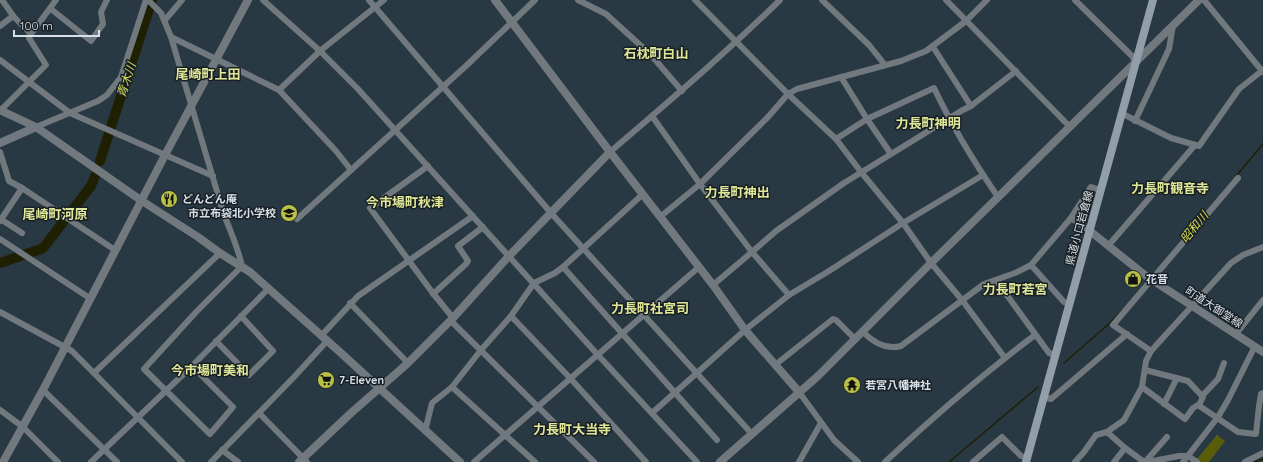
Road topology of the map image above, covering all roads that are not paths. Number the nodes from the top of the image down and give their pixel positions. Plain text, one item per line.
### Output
1 (2, 0) edge
2 (56, 0) edge
3 (106, 0) edge
4 (182, 0) edge
5 (248, 0) edge
6 (263, 0) edge
7 (369, 0) edge
8 (384, 0) edge
9 (496, 0) edge
10 (536, 0) edge
11 (578, 0) edge
12 (695, 0) edge
13 (780, 0) edge
14 (822, 0) edge
15 (946, 0) edge
16 (987, 0) edge
17 (1075, 0) edge
18 (1153, 0) edge
19 (1199, 0) edge
20 (1204, 0) edge
21 (149, 1) edge
22 (375, 7) junction
23 (51, 8) junction
24 (13, 16) junction
25 (165, 20) junction
26 (966, 21) junction
27 (512, 22) junction
28 (1173, 25) junction
29 (0, 26) edge
30 (31, 34) junction
31 (171, 36) junction
32 (737, 42) junction
33 (933, 47) junction
34 (320, 51) junction
35 (217, 58) junction
36 (0, 60) edge
37 (1136, 62) junction
38 (885, 65) junction
39 (1016, 71) junction
40 (1263, 71) edge
41 (841, 77) junction
42 (29, 82) junction
43 (442, 87) junction
44 (279, 90) junction
45 (682, 91) junction
46 (788, 94) junction
47 (192, 104) junction
48 (971, 106) junction
49 (0, 111) edge
50 (70, 113) junction
51 (1121, 113) junction
52 (652, 116) junction
53 (867, 119) junction
54 (949, 119) junction
55 (1135, 121) junction
56 (36, 127) junction
57 (1070, 127) junction
58 (396, 130) junction
59 (836, 139) junction
60 (0, 143) edge
61 (1195, 145) junction
62 (0, 152) edge
63 (610, 152) junction
64 (891, 154) junction
65 (165, 155) junction
66 (428, 166) junction
67 (351, 170) junction
68 (861, 172) junction
69 (983, 175) junction
70 (213, 176) junction
71 (1238, 178) dead end
72 (700, 184) junction
73 (22, 188) junction
74 (1100, 190) junction
75 (642, 194) junction
76 (998, 197) junction
77 (142, 201) junction
78 (551, 213) junction
79 (473, 216) junction
80 (660, 217) junction
81 (1071, 218) junction
82 (297, 219) dead end
83 (1, 221) edge
84 (903, 222) junction
85 (483, 227) junction
86 (1090, 231) junction
87 (22, 234) dead end
88 (0, 239) edge
89 (1108, 246) junction
90 (1263, 247) edge
91 (584, 249) junction
92 (115, 250) junction
93 (752, 252) junction
94 (220, 253) junction
95 (509, 256) junction
96 (408, 260) junction
97 (931, 262) junction
98 (1030, 265) junction
99 (242, 266) junction
100 (563, 266) junction
101 (699, 268) junction
102 (996, 280) junction
103 (1153, 280) junction
104 (534, 283) junction
105 (713, 285) junction
106 (268, 289) junction
107 (434, 294) junction
108 (789, 295) junction
109 (91, 299) junction
110 (962, 300) junction
111 (1263, 300) edge
112 (350, 303) junction
113 (1070, 304) junction
114 (1193, 306) junction
115 (0, 312) edge
116 (644, 315) junction
117 (241, 316) junction
118 (511, 316) junction
119 (452, 319) junction
120 (745, 330) junction
121 (863, 332) junction
122 (623, 333) junction
123 (1127, 334) junction
124 (1236, 334) junction
125 (1035, 335) junction
126 (324, 338) junction
127 (855, 338) junction
128 (216, 341) junction
129 (1255, 346) junction
130 (65, 347) junction
131 (481, 350) junction
132 (1152, 351) junction
133 (1263, 352) edge
134 (598, 355) junction
135 (1056, 355) junction
136 (1005, 358) junction
137 (408, 363) junction
138 (1224, 363) dead end
139 (776, 365) junction
140 (192, 366) junction
141 (1145, 370) junction
142 (94, 373) junction
143 (697, 373) junction
144 (570, 378) junction
145 (1177, 378) junction
146 (452, 387) junction
147 (1142, 387) junction
148 (379, 388) junction
149 (43, 390) junction
150 (167, 390) junction
151 (675, 392) junction
152 (799, 392) junction
153 (1263, 393) edge
154 (1202, 396) junction
155 (1044, 397) junction
156 (1164, 404) junction
157 (1199, 405) junction
158 (538, 406) junction
159 (0, 410) edge
160 (259, 413) junction
161 (652, 413) junction
162 (1218, 417) junction
163 (138, 418) junction
164 (821, 423) junction
165 (23, 427) junction
166 (426, 431) junction
167 (1108, 432) junction
168 (752, 434) junction
169 (505, 435) junction
170 (1167, 437) dead end
171 (718, 440) dead end
172 (1125, 448) junction
173 (104, 449) junction
174 (222, 450) junction
175 (1263, 453) edge
176 (1188, 456) junction
177 (1027, 460) edge
178 (303, 461) edge
179 (3, 462) edge
180 (58, 462) edge
181 (91, 462) edge
182 (117, 462) edge
183 (182, 462) edge
184 (211, 462) edge
185 (238, 462) edge
186 (460, 462) edge
187 (474, 462) edge
188 (535, 462) edge
189 (594, 462) edge
190 (646, 462) edge
191 (697, 462) edge
192 (720, 462) edge
193 (799, 462) edge
194 (858, 462) edge
195 (886, 462) edge
196 (973, 462) edge
197 (1075, 462) edge
198 (1114, 462) edge
199 (1145, 462) edge
200 (1183, 462) edge
201 (1197, 462) edge
202 (1245, 462) edge

1 - 24 street
2 - 23 street
3 - 23 street
4 - 25 street
5 - 35 street
6 - 34 street
7 - 22 street
8 - 22 street
9 - 27 street
10 - 27 street
11 - 45 street
12 - 32 street
13 - 32 street
14 - 38 street
15 - 26 street
16 - 26 street
17 - 37 street
18 - 37 main road, 県道小口岩倉線
19 - 28 street
20 - 40 street
21 - 25 street
21 - 50 street
22 - 34 street
22 - 43 street
23 - 30 street
24 - 29 street
24 - 30 street
25 - 31 street
26 - 33 street
26 - 39 street
27 - 43 street
27 - 63 street
28 - 37 street
28 - 55 street
30 - 42 street
31 - 35 street
31 - 47 street
32 - 45 street
32 - 46 street
33 - 38 street
33 - 48 street
34 - 44 street
34 - 58 street
35 - 44 street
35 - 47 street
36 - 42 street
37 - 51 main road, 県道小口岩倉線
37 - 57 street
38 - 41 street
39 - 48 street
39 - 57 street
40 - 61 street
41 - 46 street
41 - 53 street
42 - 49 street
42 - 50 street
43 - 58 street
43 - 78 street
44 - 67 street
45 - 52 street
46 - 59 street
46 - 72 street
47 - 65 street
47 - 70 street
48 - 54 street
49 - 56 street
50 - 56 street
50 - 65 street
51 - 55 street
51 - 74 main road, 県道小口岩倉線
52 - 63 street
52 - 72 street
53 - 54 street
53 - 59 street
53 - 64 street
54 - 64 street
54 - 69 street
55 - 61 street
56 - 60 street
56 - 77 street
57 - 76 street
58 - 66 street
58 - 67 street
59 - 68 street
61 - 89 street
62 - 73 street
63 - 75 street
63 - 78 street
64 - 68 street
65 - 70 street
65 - 77 street
66 - 79 street
66 - 96 street
67 - 82 street
68 - 84 street
68 - 93 street
69 - 76 street
69 - 84 street
70 - 99 street
71 - 103 street
72 - 80 street
72 - 93 street
73 - 83 street
73 - 92 street
74 - 81 street
74 - 86 main road, 県道小口岩倉線
75 - 80 street
75 - 91 street
76 - 97 street
77 - 92 street
77 - 94 street
78 - 91 street
78 - 95 street
79 - 85 street
79 - 96 street
80 - 101 street
81 - 86 street
81 - 98 street
83 - 87 street
84 - 97 street
84 - 108 street
85 - 95 street
85 - 107 street
86 - 89 street, 町道大御堂線
86 - 113 main road, 県道小口岩倉線
88 - 109 street
89 - 103 street, 町道大御堂線
90 - 114 street
91 - 100 street
91 - 116 street
92 - 109 street
93 - 105 street
93 - 108 street
94 - 99 street
94 - 142 street
95 - 104 street
95 - 119 street
96 - 107 street
96 - 112 street
97 - 110 street
97 - 121 street
98 - 102 street
98 - 113 street
99 - 106 street
99 - 150 street
100 - 104 street
100 - 122 street
101 - 105 street
101 - 116 street
102 - 110 street
102 - 125 street
103 - 114 street, 町道大御堂線
103 - 123 street
104 - 118 street
104 - 134 street
105 - 120 street
106 - 117 street
106 - 126 street
107 - 119 street
108 - 120 street
109 - 130 street
110 - 121 street
110 - 136 street
111 - 124 street
112 - 126 street
112 - 137 street
113 - 135 main road, 県道小口岩倉線
114 - 124 street, 町道大御堂線
114 - 132 street
115 - 130 street
116 - 122 street
116 - 143 street
117 - 128 street
117 - 128 street
118 - 131 street
118 - 144 street
119 - 131 street
119 - 137 street
120 - 139 street
120 - 143 street
121 - 127 street
122 - 134 street
122 - 151 street
123 - 132 street
123 - 155 street
124 - 129 street, 町道大御堂線
125 - 135 street
125 - 136 street
126 - 148 street
126 - 160 street
127 - 139 street
127 - 152 street
128 - 140 street
129 - 133 street, 町道大御堂線
129 - 162 street
130 - 142 street
130 - 149 street
131 - 146 street
131 - 158 street
132 - 141 street
134 - 144 street
134 - 161 street
135 - 155 main road, 県道小口岩倉線
136 - 195 street
137 - 148 street
138 - 154 street
139 - 152 street
140 - 150 street
140 - 150 street
141 - 145 street
141 - 147 street
142 - 163 street
143 - 151 street
143 - 168 street
144 - 158 street
144 - 190 street
145 - 154 street
145 - 156 street
146 - 166 street
146 - 169 street
147 - 156 street
147 - 167 street
148 - 166 street
148 - 178 street
149 - 165 street
149 - 173 street
150 - 163 street
151 - 161 street
151 - 171 street
152 - 164 street
152 - 168 street
153 - 162 street
154 - 157 street
155 - 177 main road, 県道小口岩倉線
156 - 157 street
157 - 162 street
158 - 169 street
158 - 189 street
159 - 165 street
160 - 174 street
160 - 178 street
161 - 191 street
162 - 176 street
163 - 173 street
163 - 183 street
164 - 193 street
164 - 194 street
165 - 179 street
165 - 180 street
166 - 186 street
167 - 172 street
167 - 197 street
168 - 192 street
169 - 187 street
169 - 188 street
170 - 199 street
172 - 198 street
172 - 199 street
173 - 181 street
173 - 182 street
174 - 184 street
174 - 185 street
175 - 202 street
176 - 199 street
176 - 200 street
176 - 201 street
177 - 196 street

